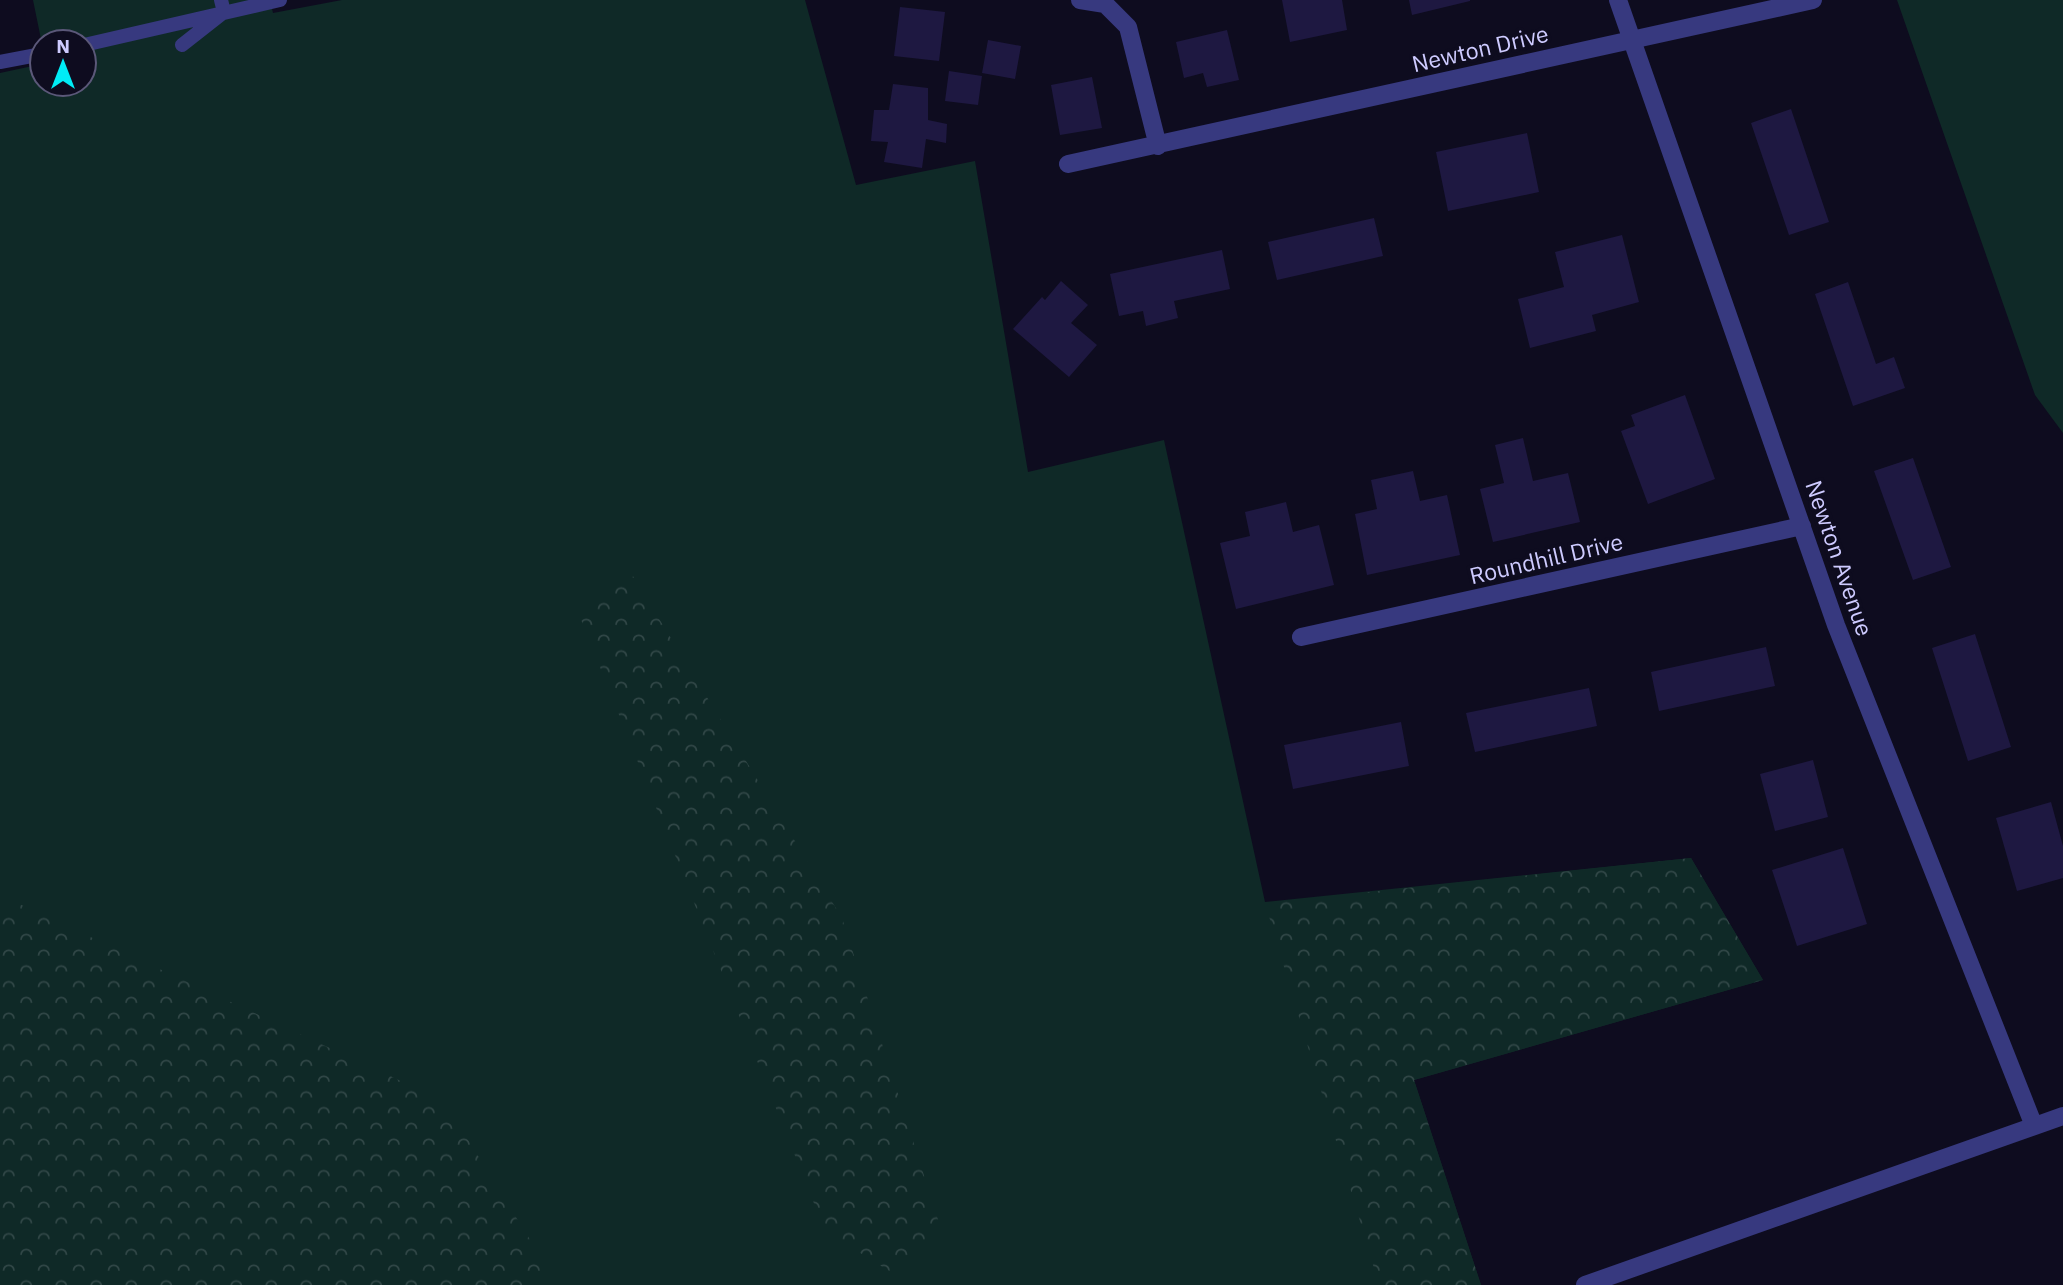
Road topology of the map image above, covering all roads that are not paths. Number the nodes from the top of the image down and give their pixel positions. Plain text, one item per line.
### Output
1 (281, 0) edge
2 (1080, 0) edge
3 (1618, 0) edge
4 (1813, 0) edge
5 (223, 6) edge
6 (1632, 39) junction
7 (98, 41) edge
8 (182, 45) dead end
9 (28, 57) edge
10 (0, 62) edge
11 (1158, 146) junction
12 (1068, 164) dead end
13 (1802, 526) junction
14 (1301, 637) dead end
15 (2063, 1116) edge
16 (2034, 1126) junction
17 (1584, 1285) edge

1 - 5 lane
2 - 11 street
3 - 6 street, Newton Avenue
4 - 6 street, Newton Drive
5 - 7 lane
5 - 8 lane
6 - 11 street, Newton Drive
6 - 13 street, Newton Avenue
9 - 10 lane
11 - 12 street, Newton Drive
13 - 14 street, Roundhill Drive
13 - 16 street, Newton Avenue
15 - 16 street
16 - 17 street

